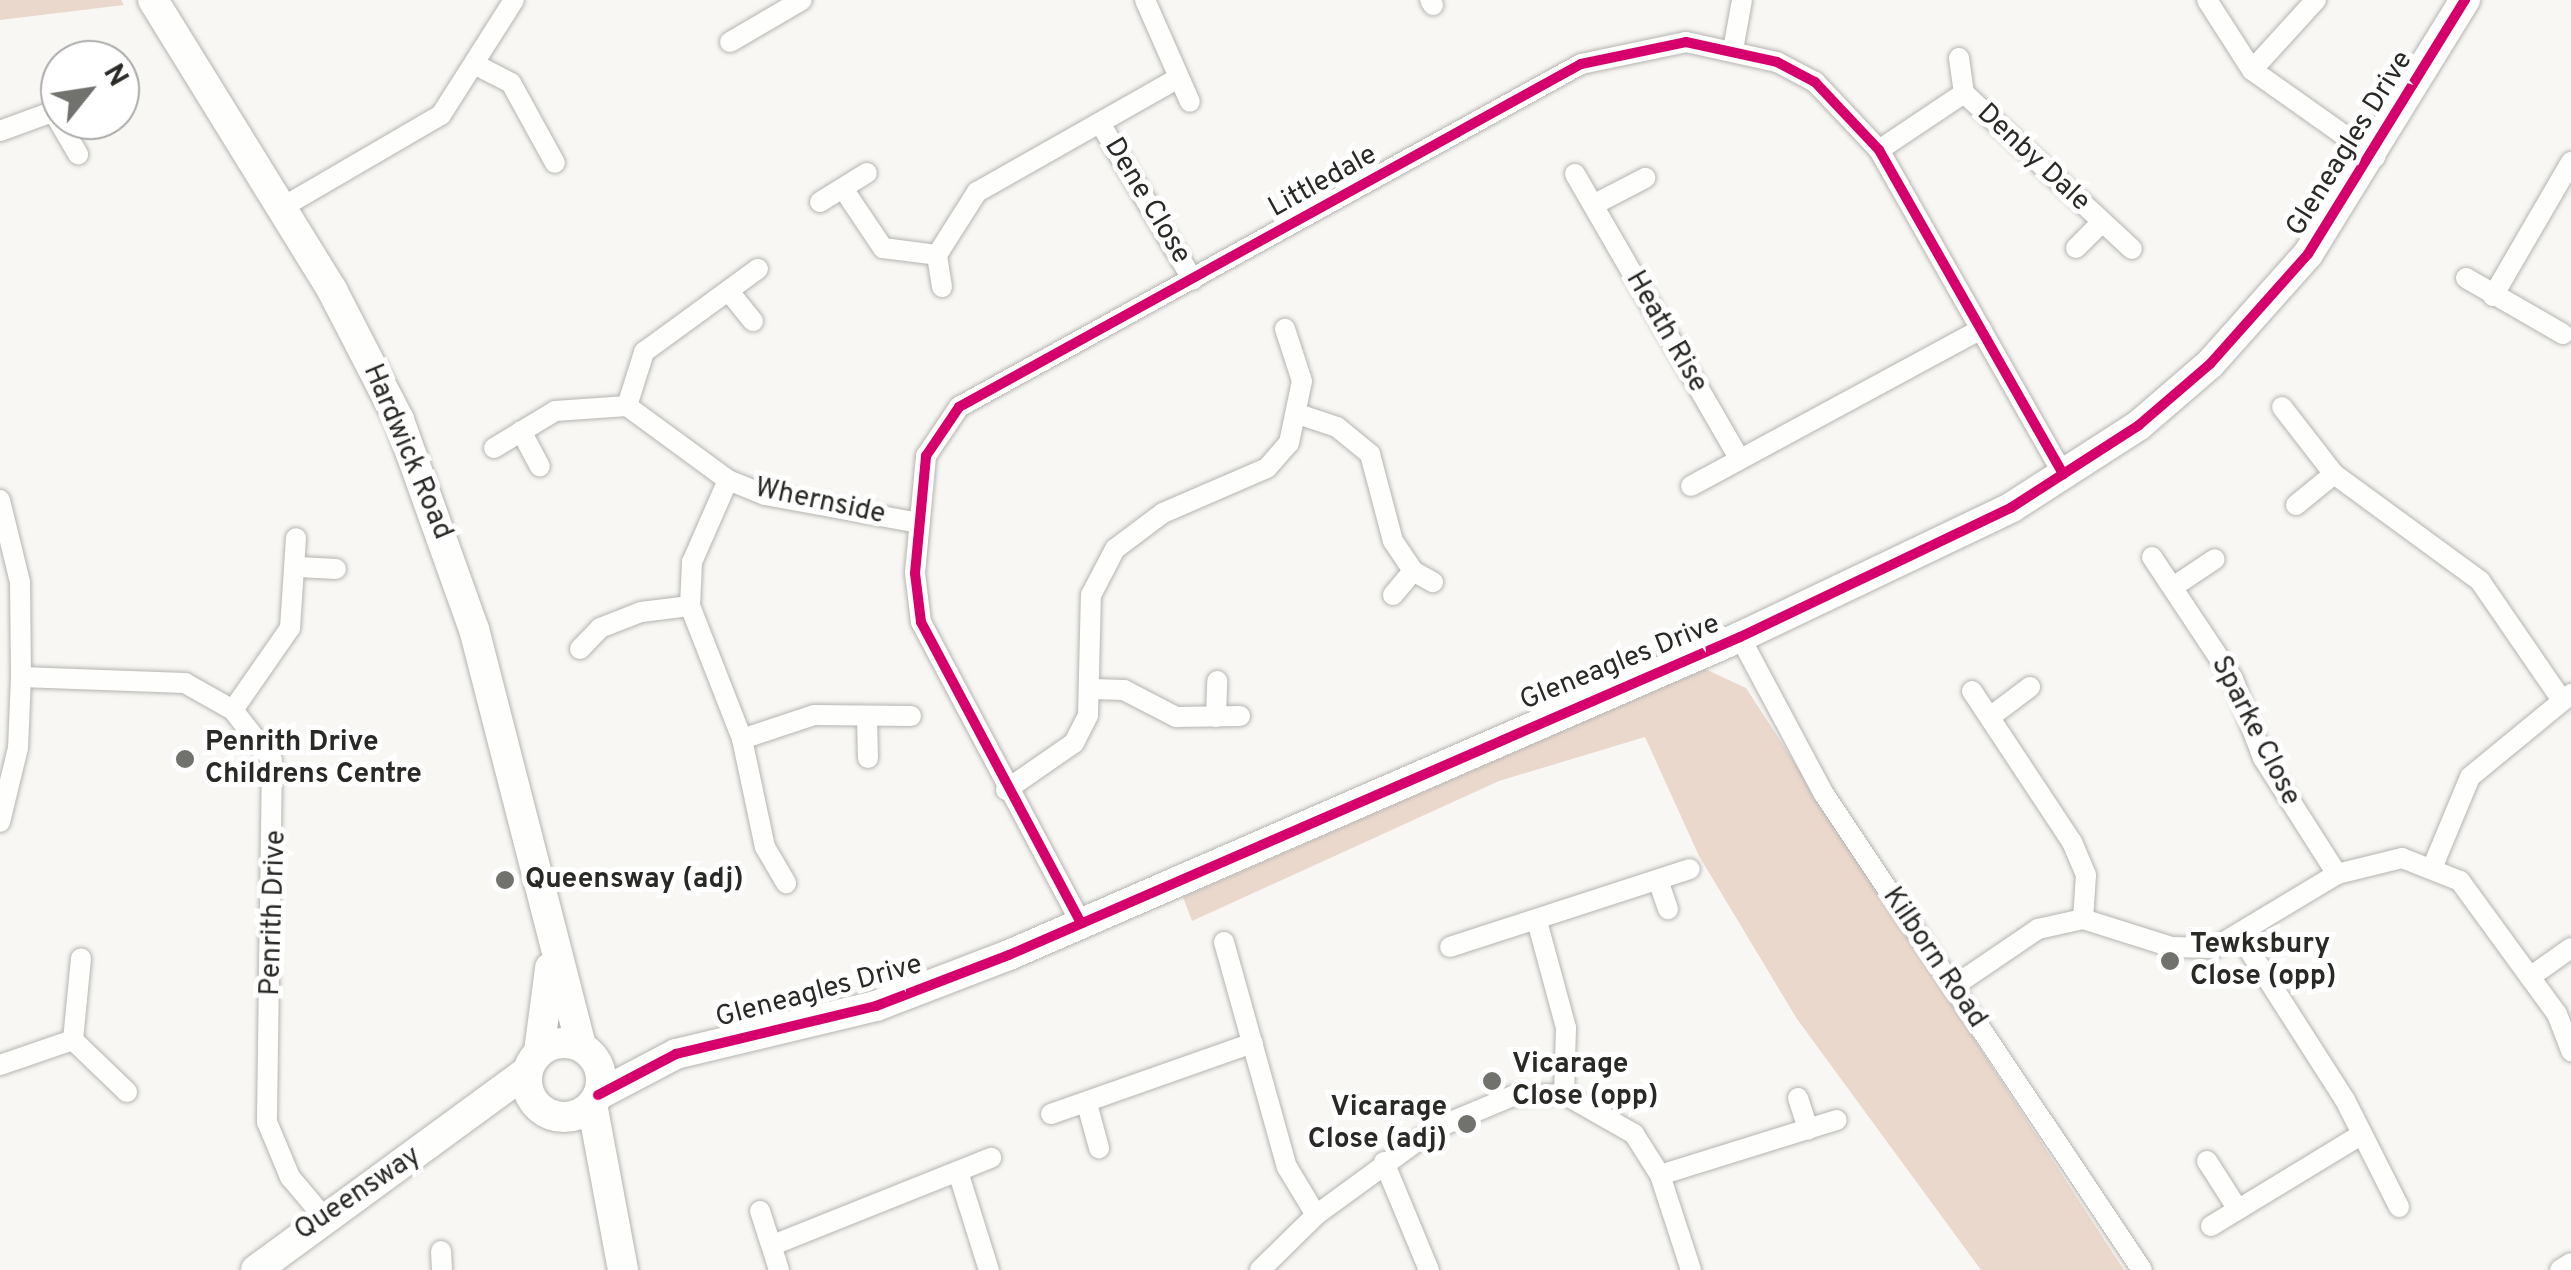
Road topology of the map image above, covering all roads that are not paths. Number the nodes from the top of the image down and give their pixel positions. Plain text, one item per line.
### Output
1 (153, 0) edge
2 (514, 0) edge
3 (802, 0) edge
4 (1145, 0) edge
5 (1742, 0) edge
6 (2207, 0) edge
7 (2316, 0) edge
8 (2465, 0) edge
9 (730, 42) dead end
10 (1733, 50) junction
11 (1958, 58) dead end
12 (478, 66) junction
13 (2252, 70) junction
14 (1177, 79) junction
15 (1964, 94) junction
16 (1190, 102) dead end
17 (40, 117) edge
18 (1100, 123) junction
19 (0, 132) edge
20 (71, 140) edge
21 (1878, 150) junction
22 (78, 154) dead end
23 (2376, 157) junction
24 (2571, 162) edge
25 (555, 164) dead end
26 (867, 174) dead end
27 (1575, 174) dead end
28 (1645, 178) dead end
29 (844, 190) junction
30 (820, 202) dead end
31 (1593, 206) junction
32 (281, 208) junction
33 (2102, 222) junction
34 (2076, 248) dead end
35 (2132, 249) dead end
36 (937, 254) junction
37 (758, 269) dead end
38 (2466, 278) dead end
39 (1193, 280) junction
40 (942, 287) dead end
41 (731, 294) junction
42 (2493, 296) junction
43 (753, 321) dead end
44 (1286, 329) dead end
45 (1980, 329) junction
46 (2562, 334) dead end
47 (627, 406) junction
48 (2282, 407) dead end
49 (1298, 414) junction
50 (520, 431) junction
51 (494, 448) dead end
52 (1739, 458) junction
53 (540, 466) dead end
54 (2063, 474) junction
55 (2334, 474) junction
56 (728, 480) junction
57 (1691, 486) dead end
58 (0, 500) edge
59 (2296, 505) dead end
60 (919, 523) junction
61 (296, 538) dead end
62 (2152, 557) dead end
63 (2215, 559) dead end
64 (298, 567) junction
65 (336, 569) dead end
66 (1413, 571) junction
67 (1433, 582) dead end
68 (2173, 587) junction
69 (1393, 596) dead end
70 (690, 606) junction
71 (1740, 638) junction
72 (580, 650) dead end
73 (21, 678) junction
74 (1216, 681) dead end
75 (2030, 687) dead end
76 (1093, 688) junction
77 (1972, 691) dead end
78 (2566, 697) edge
79 (233, 710) junction
80 (910, 716) dead end
81 (1240, 716) dead end
82 (866, 717) junction
83 (1216, 717) junction
84 (1990, 718) junction
85 (742, 739) junction
86 (868, 758) dead end
87 (1006, 790) junction
88 (0, 822) edge
89 (2433, 866) junction
90 (1690, 869) dead end
91 (2338, 874) junction
92 (1658, 880) junction
93 (786, 883) dead end
94 (1668, 909) dead end
95 (2083, 919) junction
96 (1536, 921) junction
97 (1081, 922) junction
98 (2242, 939) junction
99 (1224, 942) dead end
100 (1450, 947) dead end
101 (2571, 948) edge
102 (552, 950) junction
103 (81, 958) dead end
104 (2530, 977) junction
105 (1954, 986) junction
106 (74, 1040) junction
107 (1253, 1042) junction
108 (586, 1051) junction
109 (2571, 1051) edge
110 (676, 1054) junction
111 (533, 1062) junction
112 (0, 1064) edge
113 (127, 1092) dead end
114 (1564, 1094) junction
115 (1798, 1098) dead end
116 (595, 1099) junction
117 (1087, 1104) junction
118 (547, 1112) junction
119 (1051, 1114) dead end
120 (1838, 1120) dead end
121 (466, 1125) junction
122 (1808, 1129) junction
123 (2359, 1136) junction
124 (1099, 1148) dead end
125 (990, 1158) dead end
126 (2207, 1160) dead end
127 (1384, 1162) junction
128 (959, 1175) junction
129 (1660, 1175) junction
130 (608, 1200) junction
131 (2400, 1206) dead end
132 (2237, 1208) junction
133 (760, 1211) dead end
134 (322, 1215) junction
135 (1316, 1215) junction
136 (2211, 1226) dead end
137 (774, 1245) junction
138 (2571, 1263) edge
139 (256, 1270) edge
140 (624, 1270) edge
141 (779, 1270) edge
142 (989, 1270) edge
143 (1260, 1270) edge
144 (1429, 1270) edge
145 (1691, 1270) edge
146 (2142, 1270) edge
147 (2560, 1270) edge

1 - 32 street, Hardwick Road
2 - 12 street
3 - 9 street
4 - 14 street
5 - 10 street
6 - 13 street
7 - 13 street
8 - 23 street, Gleneagles Drive
10 - 21 street, Littledale
10 - 39 street, Littledale
11 - 15 street, Denby Dale
12 - 25 street
12 - 32 street
13 - 23 street
14 - 16 street
14 - 18 street, Dene Close
15 - 21 street, Denby Dale
15 - 33 street, Denby Dale
17 - 19 street
18 - 36 street, Dene Close
18 - 39 street, Dene Close
20 - 22 street
21 - 45 street, Littledale
23 - 54 street, Gleneagles Drive
24 - 42 street
26 - 29 street
27 - 31 street, Heath Rise
28 - 31 street
29 - 30 street
29 - 36 street
31 - 52 street, Heath Rise
32 - 102 street, Hardwick Road
33 - 34 street, Denby Dale
33 - 35 street, Denby Dale
36 - 40 street
37 - 41 street
38 - 42 street
39 - 60 street, Littledale
41 - 43 street
41 - 47 street
42 - 46 street
44 - 49 street
45 - 52 street
45 - 54 street, Littledale
47 - 50 street
47 - 56 street, Whernside
48 - 55 street
49 - 66 street
49 - 76 street
50 - 51 street
50 - 53 street
52 - 57 street
54 - 71 street, Gleneagles Drive
55 - 59 street
55 - 78 street
56 - 60 street, Whernside
56 - 70 street
58 - 73 street
60 - 87 street, Littledale
61 - 64 street
62 - 68 street, Sparke Close
63 - 68 street
64 - 65 street
64 - 79 street
66 - 67 street
66 - 69 street
68 - 91 street, Sparke Close
70 - 72 street
70 - 85 street
71 - 97 street, Gleneagles Drive
71 - 105 street, Kilborn Road
73 - 79 street, Penrith Drive
73 - 88 street
74 - 83 street
75 - 84 street
76 - 83 street
76 - 87 street
77 - 84 street
78 - 89 street
79 - 134 street, Penrith Drive
80 - 82 street
81 - 83 street
82 - 85 street
82 - 86 street
84 - 95 street
85 - 93 street
87 - 97 street, Littledale
89 - 91 street
89 - 104 street
90 - 92 street
91 - 98 street
92 - 94 street
92 - 96 street
95 - 98 street
95 - 105 street
96 - 100 street
96 - 114 street
97 - 110 street, Gleneagles Drive
98 - 123 street
99 - 107 street
101 - 104 street
102 - 108 street, Hardwick Road
102 - 111 street, Hardwick Road
103 - 106 street
104 - 109 street
105 - 146 street, Kilborn Road
106 - 112 street
106 - 113 street
107 - 117 street
107 - 135 street
108 - 110 street, Gleneagles Drive
108 - 111 street, Gleneagles Drive
108 - 116 street, Hardwick Road
110 - 116 street, Gleneagles Drive
111 - 118 street
111 - 121 street, Queensway
114 - 127 street
114 - 129 street
115 - 122 street
116 - 118 street, Gleneagles Drive
116 - 130 street
117 - 119 street
117 - 124 street
118 - 121 street, Queensway
118 - 130 street
120 - 122 street
121 - 134 street, Queensway
122 - 129 street
123 - 131 street
123 - 132 street
125 - 128 street
126 - 132 street
127 - 135 street
127 - 144 street
128 - 137 street
128 - 142 street
129 - 145 street
130 - 140 street
132 - 136 street
133 - 137 street
134 - 139 street, Queensway
135 - 143 street
137 - 141 street
138 - 147 street

